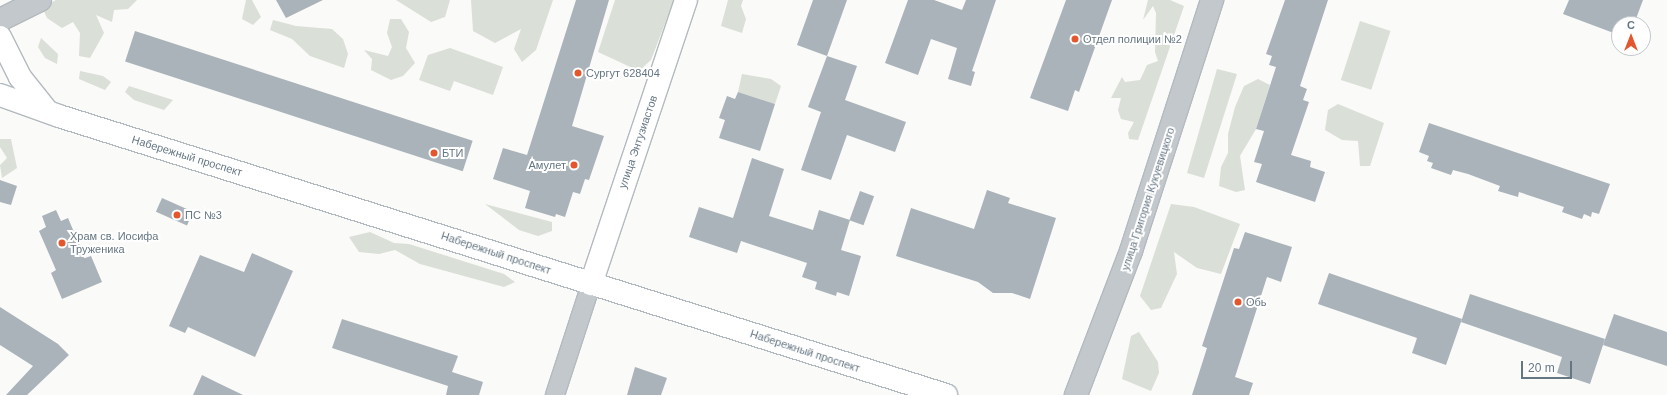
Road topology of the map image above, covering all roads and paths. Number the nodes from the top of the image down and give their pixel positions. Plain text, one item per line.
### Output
1 (40, 0) edge
2 (686, 0) edge
3 (1212, 0) edge
4 (0, 20) edge
5 (0, 37) edge
6 (0, 95) edge
7 (47, 111) junction
8 (591, 284) junction
9 (555, 395) edge
10 (946, 395) edge
11 (1076, 395) edge

1 - 4 street
2 - 8 main road, улица Энтузиастов
3 - 11 street, улица Григория Кукуевицкого
5 - 7 main road
6 - 7 main road, Набережный проспект
7 - 8 main road, Набережный проспект
8 - 9 street
8 - 10 main road, Набережный проспект

